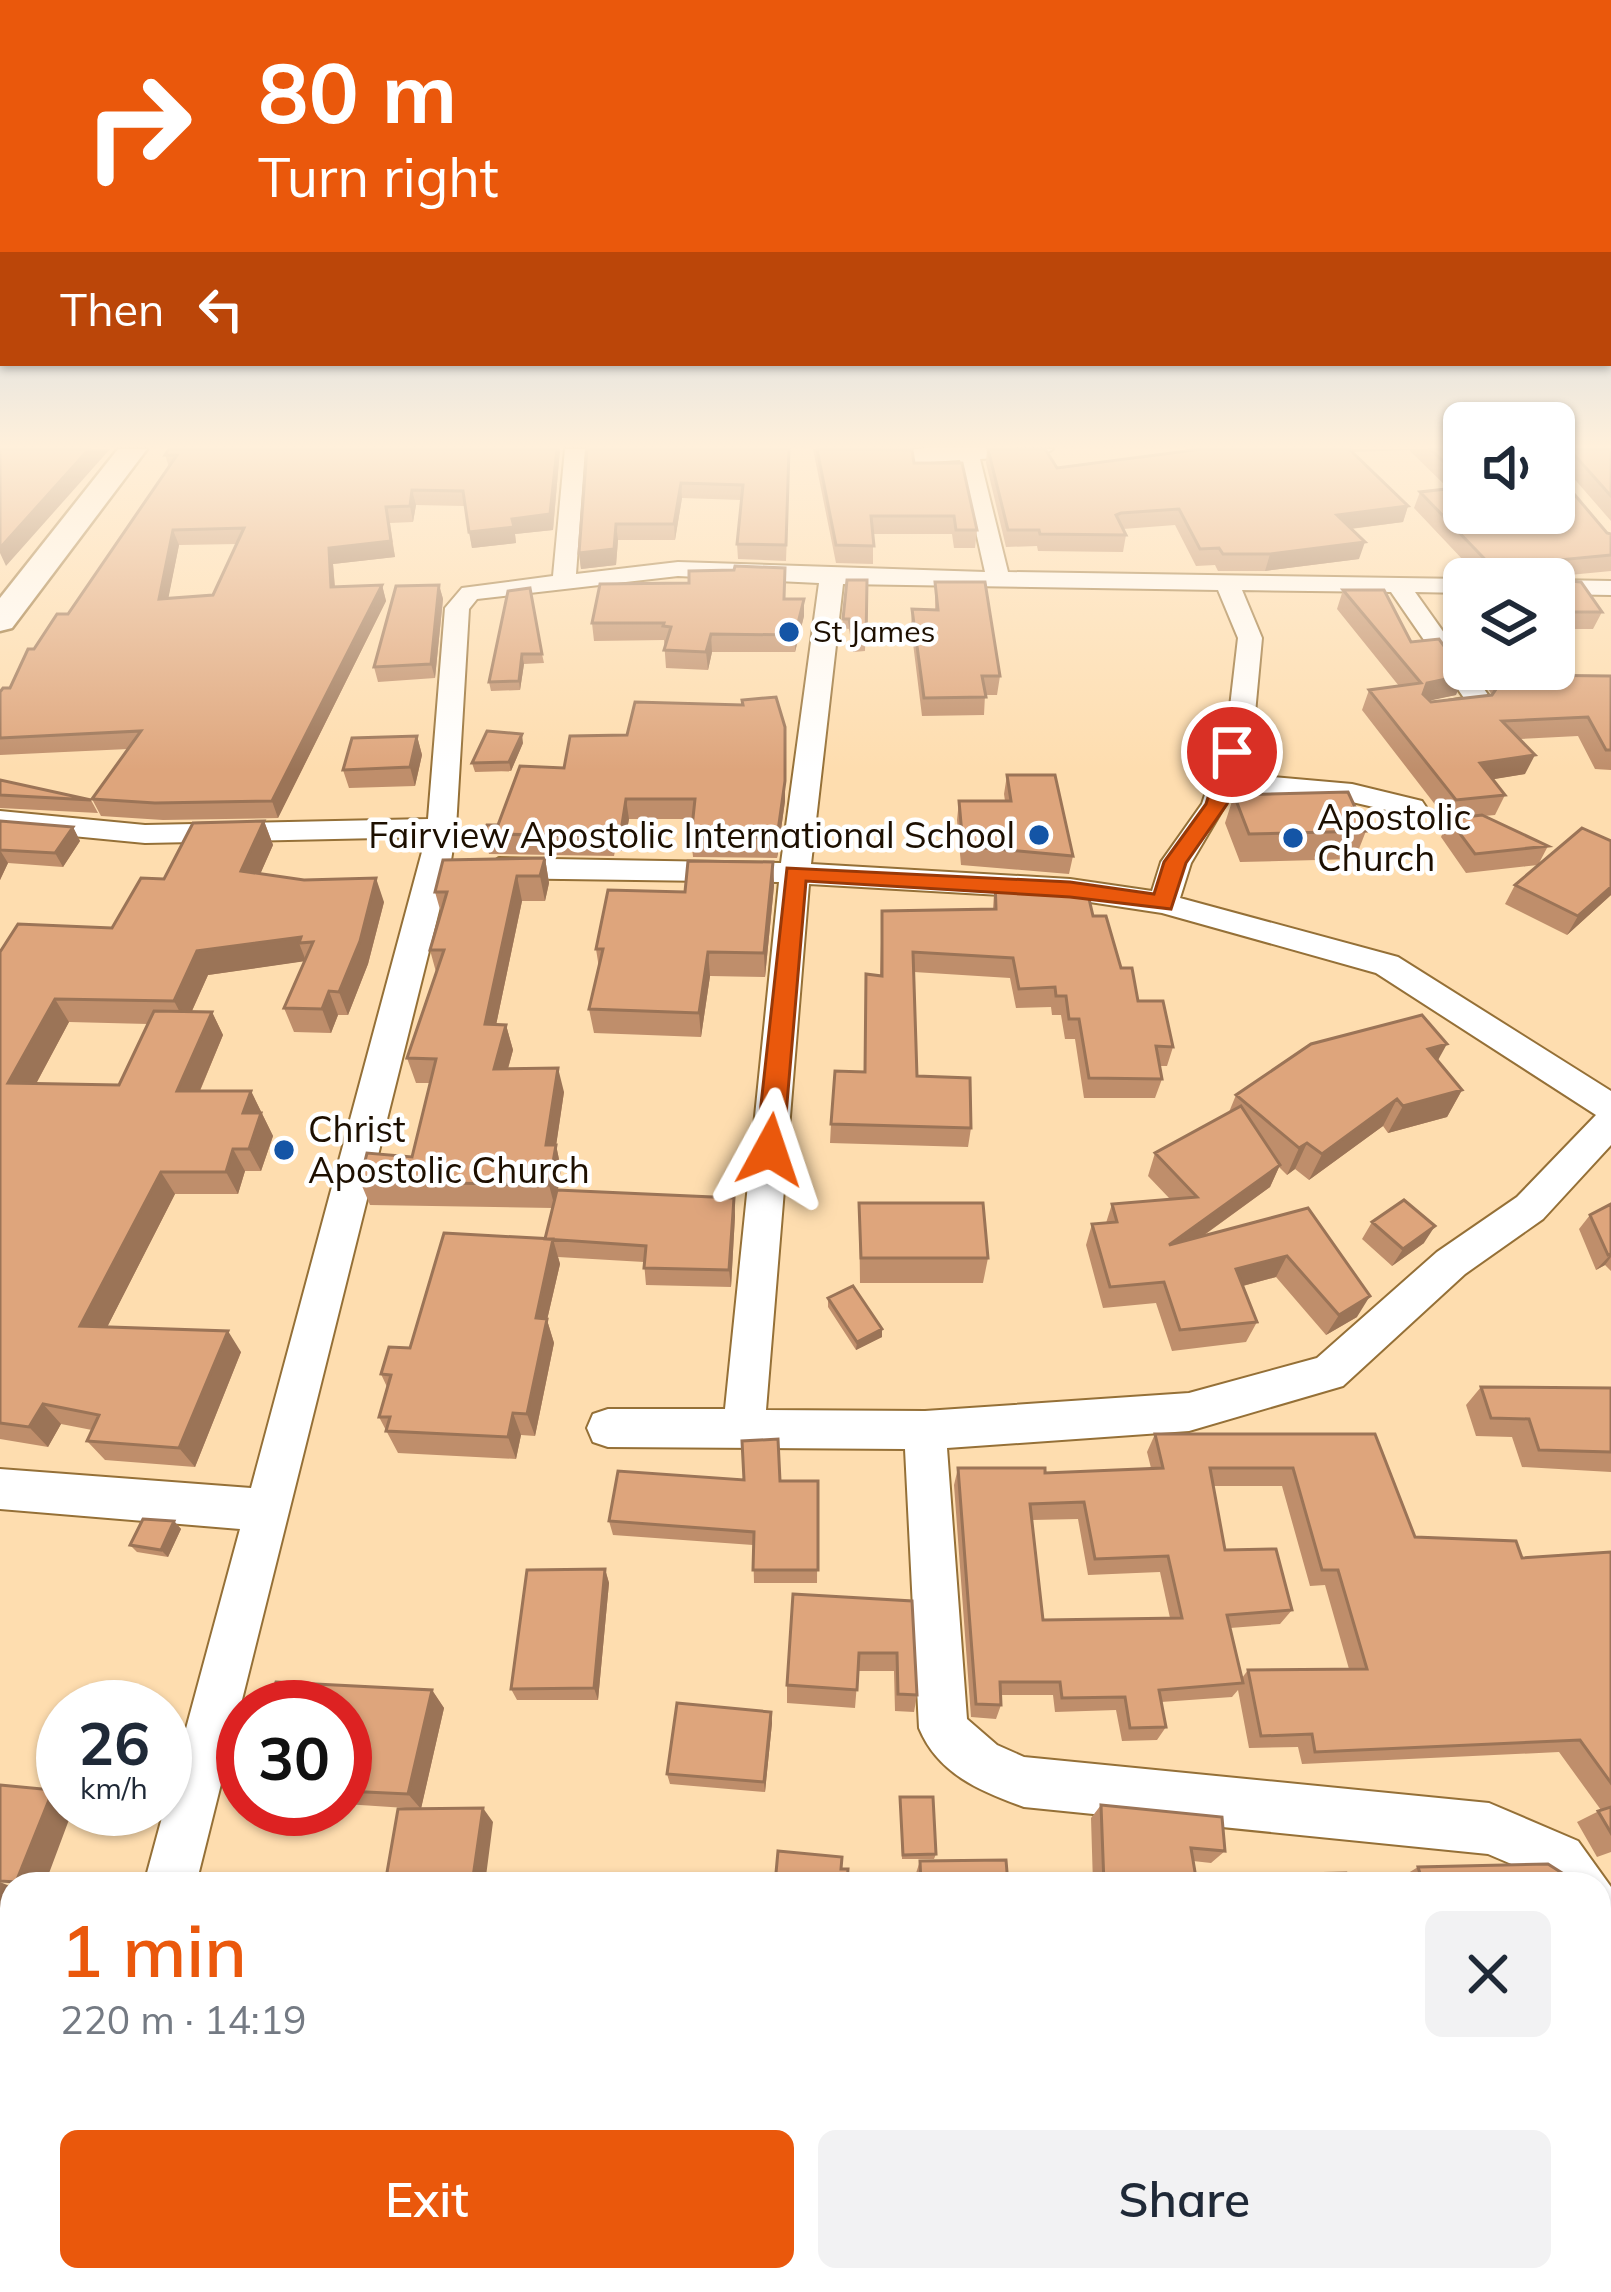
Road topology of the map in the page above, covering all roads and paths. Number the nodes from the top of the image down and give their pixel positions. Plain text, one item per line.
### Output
1 (51, 556) edge
2 (565, 556) edge
3 (992, 556) edge
4 (832, 577) junction
5 (998, 580) junction
6 (563, 581) junction
7 (1227, 583) junction
8 (1398, 585) junction
9 (1443, 586) edge
10 (1575, 587) edge
11 (1611, 588) edge
12 (0, 622) edge
13 (1432, 711) edge
14 (1223, 781) junction
15 (1412, 807) dead end
16 (0, 820) edge
17 (442, 828) junction
18 (435, 867) junction
19 (795, 873) junction
20 (1162, 903) junction
21 (1611, 1108) edge
22 (1611, 1122) edge
23 (608, 1427) dead end
24 (744, 1427) junction
25 (925, 1430) junction
26 (0, 1489) edge
27 (267, 1510) junction
28 (173, 1872) edge
29 (1570, 1872) edge

1 - 12 street
2 - 6 street
3 - 5 street
4 - 5 street
4 - 6 street
4 - 19 street
5 - 7 street
6 - 17 street
7 - 8 street
7 - 14 street
8 - 9 street
8 - 13 street
10 - 11 street
14 - 15 street
14 - 20 street
16 - 17 street
17 - 18 street
18 - 19 street
18 - 27 street
19 - 20 street
19 - 24 street
20 - 21 street
22 - 25 street
23 - 24 street
24 - 25 street
25 - 29 street
26 - 27 street
27 - 28 street

